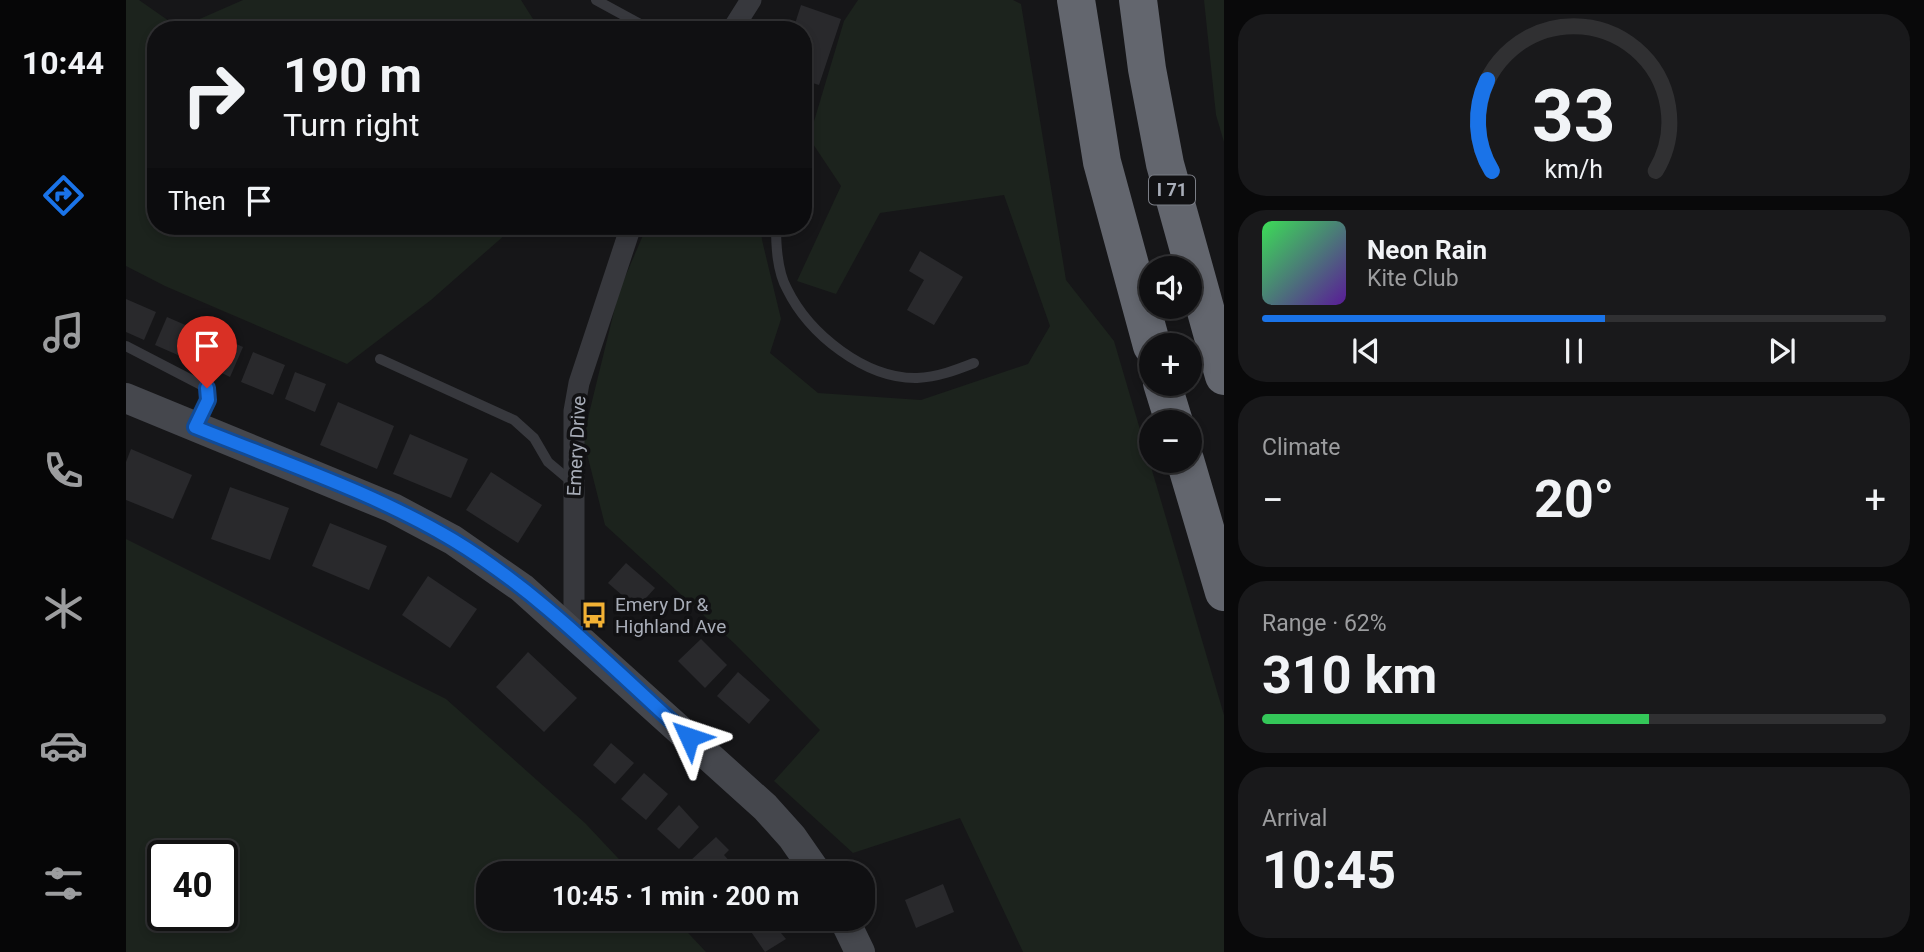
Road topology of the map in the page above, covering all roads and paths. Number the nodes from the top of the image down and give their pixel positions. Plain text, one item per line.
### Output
1 (596, 0) edge
2 (751, 0) edge
3 (1076, 0) edge
4 (1138, 0) edge
5 (634, 21) edge
6 (738, 21) edge
7 (628, 235) edge
8 (777, 235) edge
9 (1148, 333) edge
10 (126, 346) edge
11 (380, 359) dead end
12 (974, 363) dead end
13 (1224, 376) edge
14 (126, 398) edge
15 (195, 427) junction
16 (1189, 473) edge
17 (573, 482) junction
18 (1224, 592) edge
19 (574, 633) junction
20 (809, 861) edge
21 (850, 931) edge
22 (860, 952) edge

1 - 5 lane
2 - 6 street
3 - 9 highway
4 - 13 highway, I 71
7 - 17 street, Emery Drive
8 - 12 lane
10 - 15 lane
11 - 17 lane
14 - 15 street
15 - 19 street
16 - 18 highway
17 - 19 street, Emery Drive
19 - 20 street
21 - 22 street

